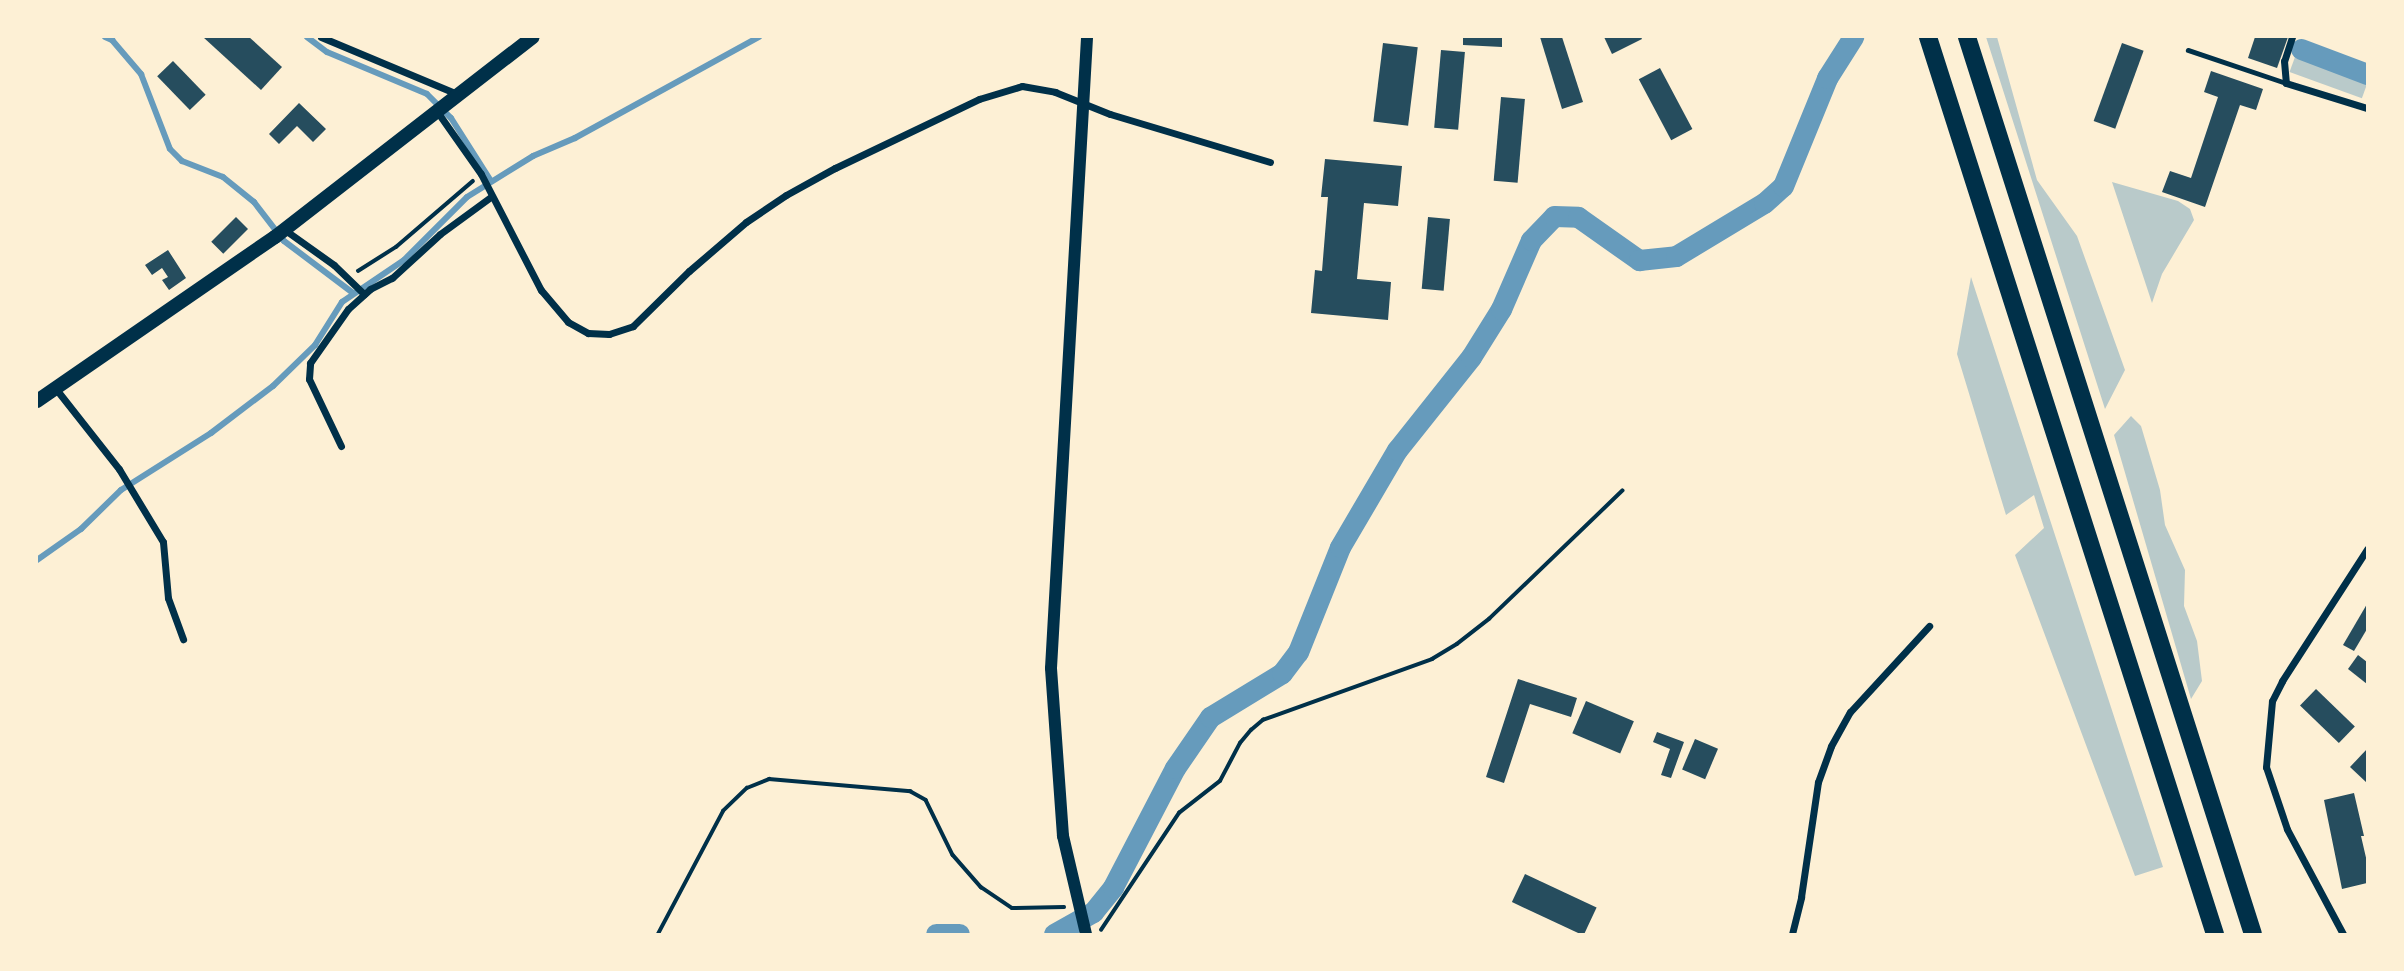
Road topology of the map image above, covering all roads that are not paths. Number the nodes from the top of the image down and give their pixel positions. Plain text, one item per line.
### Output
1 (321, 37) edge
2 (533, 37) edge
3 (1087, 37) edge
4 (1928, 37) edge
5 (1967, 37) edge
6 (2292, 37) edge
7 (2188, 50) dead end
8 (2286, 83) junction
9 (457, 94) junction
10 (1082, 101) junction
11 (439, 108) junction
12 (2367, 108) edge
13 (1270, 162) dead end
14 (492, 196) junction
15 (281, 232) junction
16 (364, 294) junction
17 (56, 388) junction
18 (37, 401) edge
19 (341, 446) dead end
20 (2367, 549) edge
21 (1929, 626) dead end
22 (183, 639) dead end
23 (1086, 931) edge
24 (1793, 934) edge
25 (2215, 934) edge
26 (2253, 934) edge
27 (2343, 934) edge

1 - 9 street
2 - 9 main road
3 - 10 street
4 - 25 highway
5 - 26 highway
6 - 8 street
7 - 8 lane
8 - 12 street
9 - 11 main road
10 - 13 street
10 - 14 street
10 - 23 street
11 - 14 street
11 - 15 main road
14 - 16 street
15 - 16 street
15 - 17 main road
16 - 19 street
17 - 18 main road
17 - 22 street
20 - 27 street
21 - 24 street

